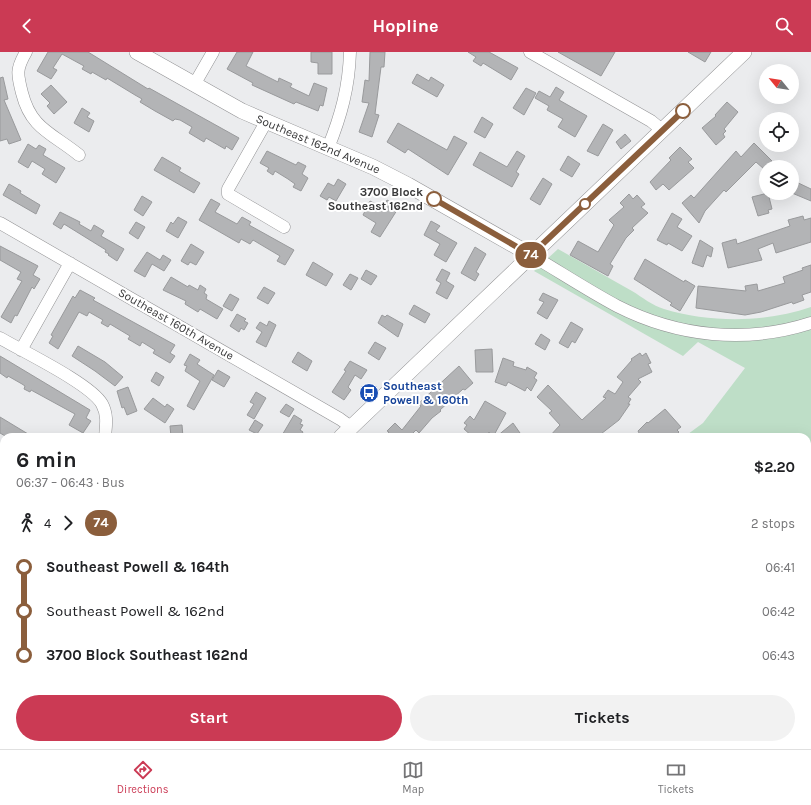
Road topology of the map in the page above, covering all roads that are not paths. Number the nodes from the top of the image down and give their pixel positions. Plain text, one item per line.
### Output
1 (137, 52) edge
2 (213, 52) edge
3 (350, 52) edge
4 (530, 52) edge
5 (744, 52) edge
6 (24, 56) edge
7 (194, 85) junction
8 (266, 122) junction
9 (662, 130) junction
10 (328, 148) junction
11 (79, 155) dead end
12 (0, 223) edge
13 (284, 227) dead end
14 (531, 255) junction
15 (70, 263) junction
16 (811, 323) edge
17 (0, 338) edge
18 (21, 350) junction
19 (346, 432) edge
20 (105, 433) edge

1 - 7 main road, Southeast 162nd Avenue
2 - 7 street
3 - 10 street
4 - 9 street
5 - 9 main road
6 - 11 street
7 - 8 main road, Southeast 162nd Avenue
8 - 10 main road, Southeast 162nd Avenue
8 - 13 street
9 - 14 main road
10 - 14 main road, Southeast 162nd Avenue
12 - 15 street, Southeast 160th Avenue
14 - 16 street, Southeast 162nd Avenue
14 - 19 main road
15 - 18 street
15 - 19 street, Southeast 160th Avenue
17 - 18 street
18 - 20 street

